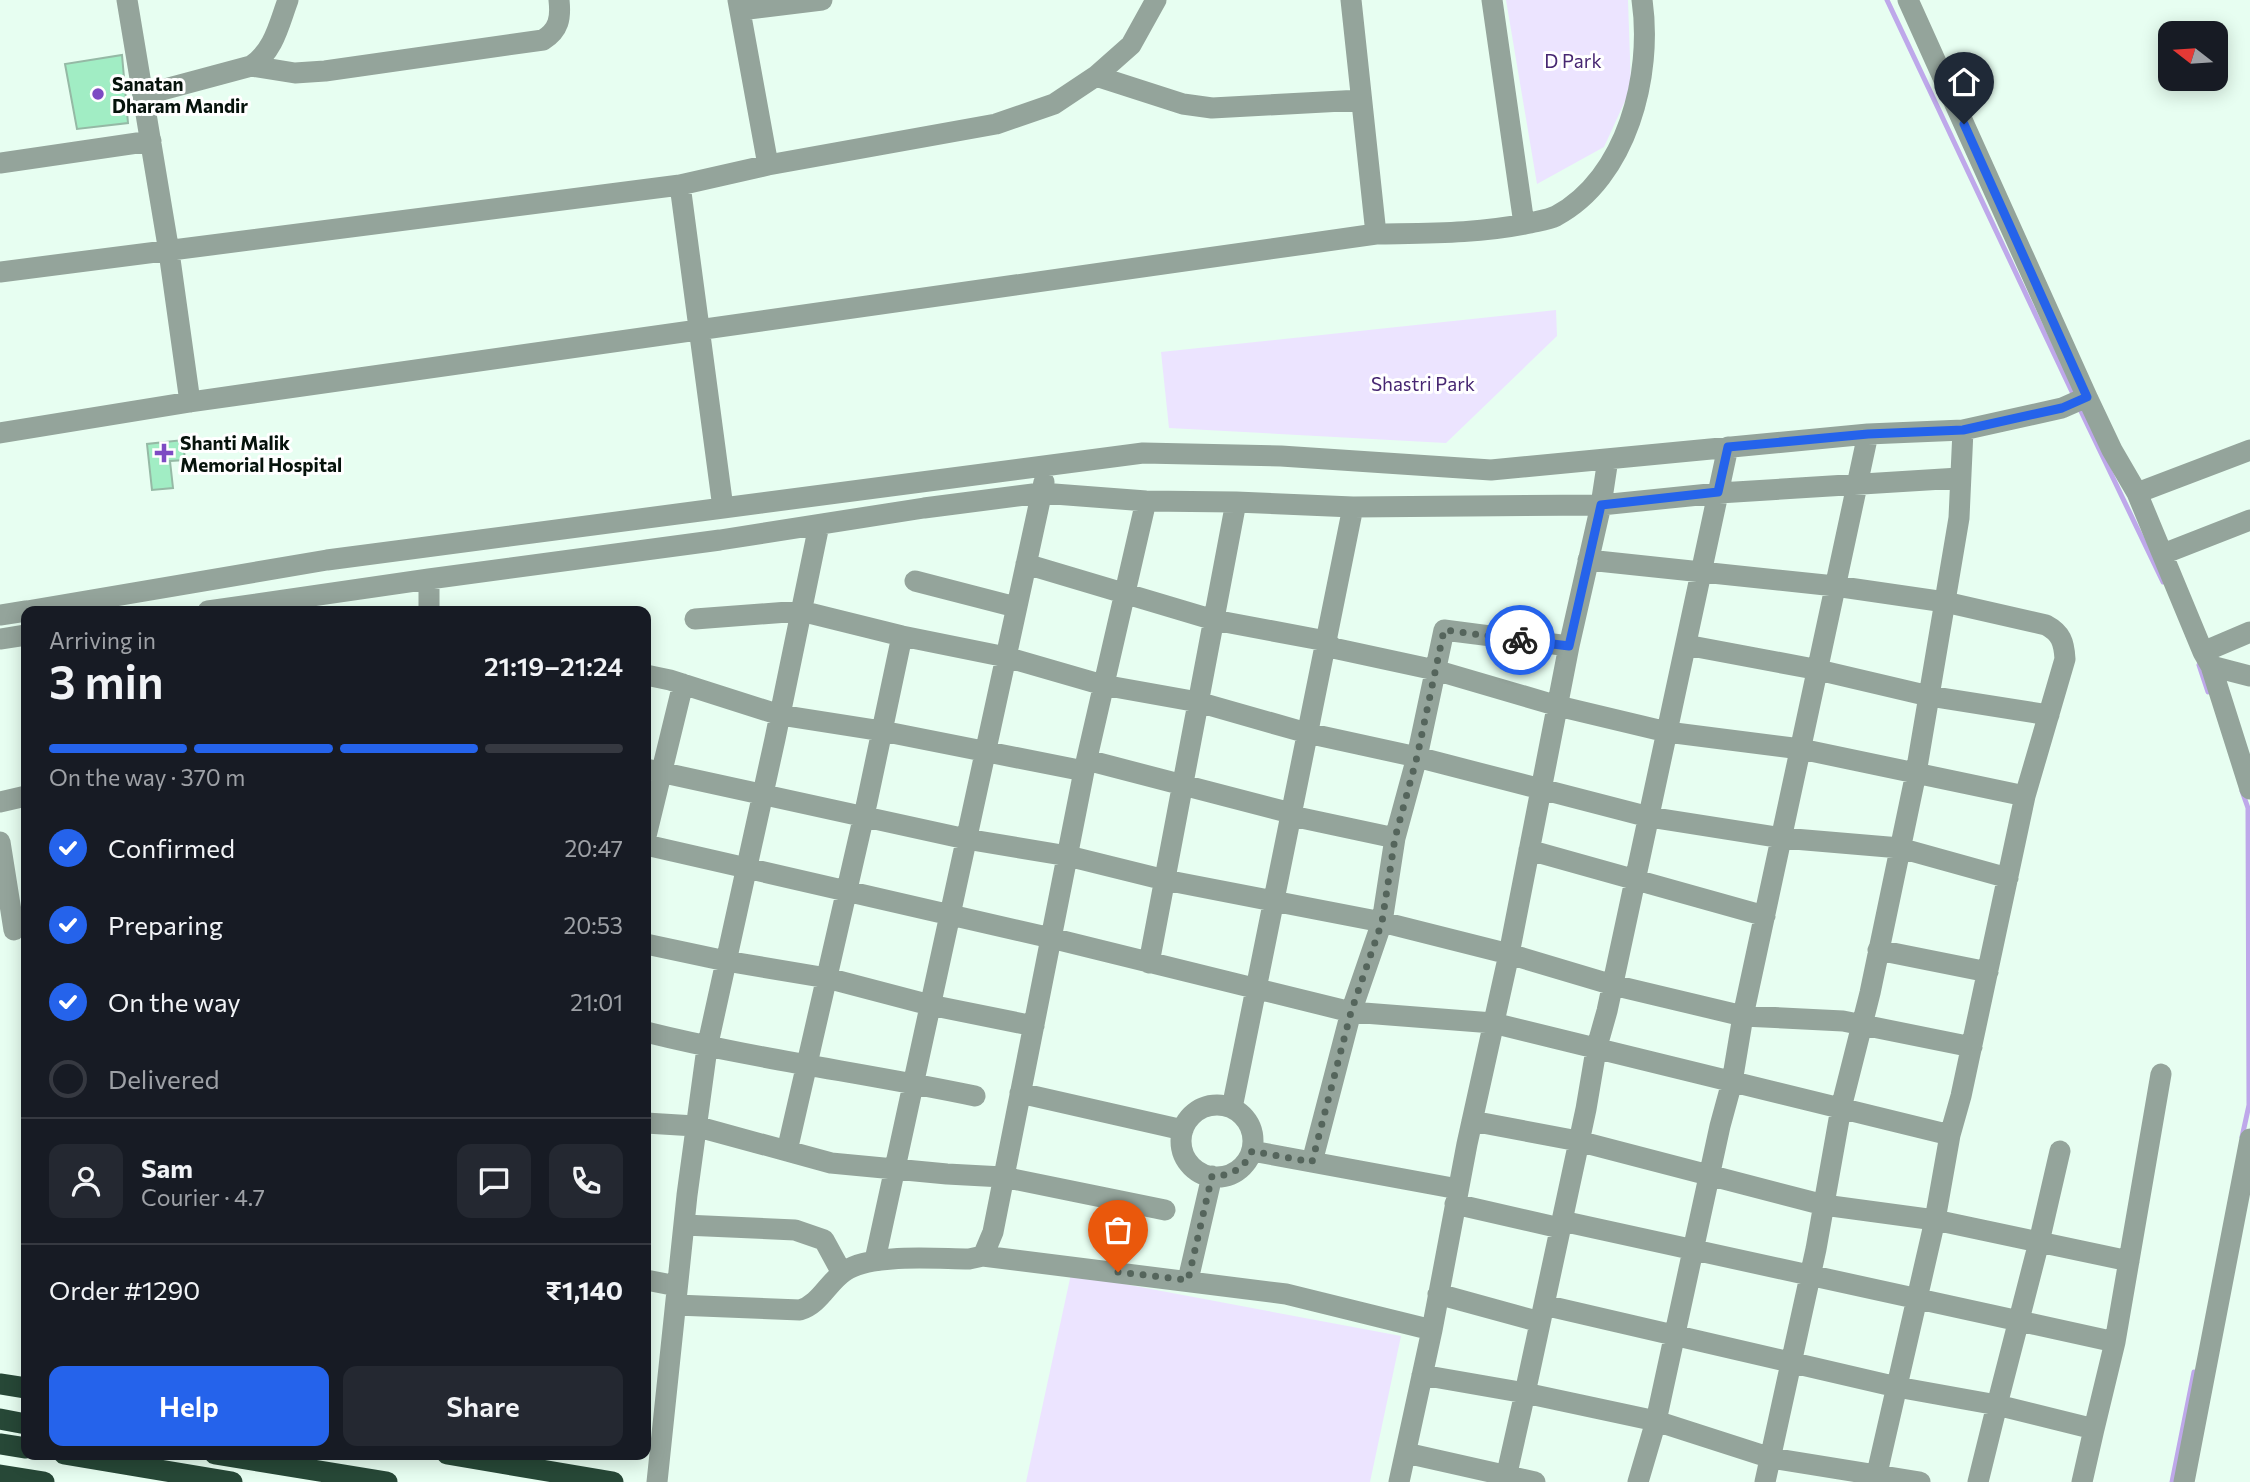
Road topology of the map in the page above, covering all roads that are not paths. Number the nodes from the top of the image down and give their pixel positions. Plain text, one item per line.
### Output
1 (127, 0) edge
2 (288, 0) edge
3 (559, 0) edge
4 (822, 0) edge
5 (1156, 0) edge
6 (1352, 0) edge
7 (1492, 0) edge
8 (1642, 0) edge
9 (1908, 0) edge
10 (739, 5) edge
11 (251, 66) junction
12 (1096, 76) junction
13 (143, 95) junction
14 (1361, 100) junction
15 (151, 141) junction
16 (0, 163) edge
17 (768, 165) junction
18 (680, 185) junction
19 (1524, 224) junction
20 (1376, 234) junction
21 (169, 251) junction
22 (0, 272) edge
23 (699, 330) junction
24 (190, 402) junction
25 (2077, 402) junction
26 (1963, 430) junction
27 (0, 433) edge
28 (1868, 434) junction
29 (1728, 447) junction
30 (2250, 450) edge
31 (1608, 460) junction
32 (1048, 465) junction
33 (1959, 478) junction
34 (1858, 483) junction
35 (1718, 492) junction
36 (1041, 493) junction
37 (2137, 493) junction
38 (1146, 501) junction
39 (1236, 502) junction
40 (1601, 505) junction
41 (1353, 507) junction
42 (723, 508) junction
43 (2250, 520) edge
44 (819, 524) junction
45 (2163, 554) junction
46 (1588, 560) junction
47 (1026, 564) junction
48 (1702, 571) junction
49 (429, 579) junction
50 (915, 581) dead end
51 (1835, 586) junction
52 (1124, 594) junction
53 (1945, 602) junction
54 (56, 606) edge
55 (243, 606) edge
56 (429, 606) edge
57 (1016, 607) junction
58 (802, 611) junction
59 (21, 612) edge
60 (0, 615) edge
61 (695, 620) dead end
62 (1213, 620) junction
63 (2250, 632) edge
64 (21, 636) edge
65 (902, 636) junction
66 (0, 639) edge
67 (1326, 641) junction
68 (1686, 645) junction
69 (1569, 646) junction
70 (1006, 657) junction
71 (2207, 659) junction
72 (1435, 670) junction
73 (1818, 670) junction
74 (651, 676) edge
75 (2250, 676) edge
76 (683, 684) junction
77 (1103, 685) junction
78 (1929, 696) junction
79 (1198, 702) junction
80 (1558, 706) junction
81 (780, 715) junction
82 (2049, 715) junction
83 (883, 731) junction
84 (1667, 732) junction
85 (1307, 733) junction
86 (1801, 749) junction
87 (985, 751) junction
88 (1417, 757) junction
89 (1086, 765) junction
90 (654, 771) edge
91 (1916, 773) junction
92 (1183, 785) junction
93 (1541, 789) junction
94 (2250, 789) edge
95 (763, 794) junction
96 (651, 795) edge
97 (2025, 796) junction
98 (21, 797) edge
99 (0, 802) edge
100 (1291, 813) junction
101 (864, 816) junction
102 (1649, 817) junction
103 (1395, 838) junction
104 (1782, 838) junction
105 (966, 839) junction
106 (0, 842) edge
107 (651, 846) edge
108 (1900, 848) junction
109 (1529, 850) junction
110 (1068, 856) junction
111 (746, 868) junction
112 (2008, 878) junction
113 (1165, 880) junction
114 (1635, 881) junction
115 (847, 891) junction
116 (1274, 901) junction
117 (950, 914) junction
118 (1765, 916) junction
119 (1382, 922) junction
120 (14, 930) dead end
121 (1051, 938) junction
122 (651, 945) edge
123 (1878, 950) junction
124 (1508, 954) junction
125 (726, 961) junction
126 (1149, 963) junction
127 (1988, 972) junction
128 (827, 978) junction
129 (1613, 985) junction
130 (1256, 989) junction
131 (930, 1005) junction
132 (1351, 1012) junction
133 (1743, 1016) junction
134 (1493, 1023) junction
135 (1862, 1025) junction
136 (1034, 1026) junction
137 (651, 1033) edge
138 (1972, 1047) junction
139 (707, 1048) junction
140 (1596, 1050) junction
141 (808, 1065) junction
142 (2161, 1074) dead end
143 (1732, 1082) junction
144 (913, 1083) junction
145 (1020, 1093) junction
146 (975, 1096) dead end
147 (1232, 1108) junction
148 (1841, 1108) junction
149 (1472, 1121) junction
150 (651, 1122) edge
151 (695, 1126) junction
152 (1183, 1130) junction
153 (1950, 1135) junction
154 (2250, 1139) edge
155 (1578, 1141) junction
156 (787, 1151) junction
157 (1252, 1151) junction
158 (2060, 1151) dead end
159 (1312, 1162) junction
160 (894, 1168) junction
161 (1710, 1174) junction
162 (1212, 1176) junction
163 (1003, 1177) junction
164 (2245, 1191) edge
165 (1457, 1196) junction
166 (1824, 1205) junction
167 (1165, 1210) dead end
168 (1935, 1220) junction
169 (684, 1225) junction
170 (1561, 1225) junction
171 (2039, 1242) junction
172 (1693, 1248) junction
173 (983, 1256) junction
174 (875, 1260) junction
175 (2129, 1261) junction
176 (843, 1272) junction
177 (1810, 1275) junction
178 (1188, 1280) junction
179 (651, 1282) edge
180 (1438, 1294) junction
181 (676, 1295) junction
182 (1917, 1298) junction
183 (1542, 1313) junction
184 (2019, 1321) junction
185 (1432, 1330) junction
186 (1675, 1337) junction
187 (2115, 1342) junction
188 (1790, 1364) junction
189 (1422, 1375) junction
190 (0, 1384) edge
191 (21, 1387) edge
192 (1897, 1387) junction
193 (1525, 1393) junction
194 (1997, 1405) junction
195 (0, 1419) edge
196 (1656, 1421) junction
197 (21, 1423) edge
198 (2094, 1429) junction
199 (0, 1444) edge
200 (21, 1447) edge
201 (1406, 1453) junction
202 (1771, 1458) junction
203 (100, 1460) edge
204 (252, 1460) edge
205 (500, 1460) edge
206 (0, 1475) edge
207 (1876, 1478) edge
208 (1506, 1479) edge
209 (44, 1482) edge
210 (232, 1482) edge
211 (387, 1482) edge
212 (613, 1482) edge
213 (657, 1482) edge
214 (1399, 1482) edge
215 (1535, 1482) edge
216 (1638, 1482) edge
217 (1765, 1482) edge
218 (1920, 1482) edge
219 (1978, 1482) edge
220 (2082, 1482) edge
221 (2184, 1482) edge

1 - 13 street
2 - 11 street
3 - 11 street
4 - 10 street
5 - 12 street
6 - 14 street
7 - 19 street
8 - 19 street
9 - 25 street
10 - 17 street
11 - 13 street
12 - 14 street
12 - 17 street
13 - 15 street
14 - 20 street
15 - 16 street
15 - 21 street
17 - 18 street
18 - 21 street
18 - 23 street
19 - 20 street
20 - 23 street
21 - 22 street
21 - 24 street
23 - 24 street
23 - 42 street
24 - 27 street
25 - 26 street
25 - 37 street
26 - 28 street
26 - 33 street
28 - 29 street
28 - 34 street
29 - 31 street
29 - 35 street
30 - 37 street
31 - 32 street
31 - 40 street
32 - 36 street
32 - 42 street
33 - 34 street
33 - 53 street
34 - 35 street
34 - 51 street
35 - 40 street
35 - 48 street
36 - 38 street
36 - 44 street
36 - 47 street
37 - 45 street
38 - 39 street
38 - 52 street
39 - 41 street
39 - 62 street
40 - 41 street
40 - 46 street
41 - 67 street
42 - 54 street
43 - 45 street
44 - 49 street
44 - 58 street
45 - 71 street
46 - 48 street
46 - 69 street
47 - 52 street
47 - 57 street
48 - 51 street
48 - 68 street
49 - 55 street
49 - 56 street
50 - 57 street
51 - 53 street
51 - 73 street
52 - 62 street
52 - 77 street
53 - 78 street
53 - 82 street
57 - 70 street
58 - 61 street
58 - 65 street
58 - 81 street
59 - 60 street
62 - 67 street
62 - 79 street
63 - 71 street
64 - 66 street
65 - 70 street
65 - 83 street
67 - 72 street
67 - 85 street
68 - 73 street
68 - 84 street
69 - 72 street
69 - 80 street
70 - 77 street
70 - 87 street
71 - 75 street
71 - 94 street
72 - 80 street
72 - 88 street
73 - 78 street
73 - 86 street
74 - 76 street
76 - 81 street
76 - 90 street
77 - 79 street
77 - 89 street
78 - 82 street
78 - 91 street
79 - 85 street
79 - 92 street
80 - 84 street
80 - 93 street
81 - 83 street
81 - 95 street
82 - 97 street
83 - 87 street
83 - 101 street
84 - 86 street
84 - 102 street
85 - 88 street
85 - 100 street
86 - 91 street
86 - 104 street
87 - 89 street
87 - 105 street
88 - 93 street
88 - 103 street
89 - 92 street
89 - 110 street
90 - 95 street
90 - 96 street
91 - 97 street
91 - 108 street
92 - 100 street
92 - 113 street
93 - 102 street
93 - 109 street
95 - 101 street
95 - 111 street
97 - 112 street
98 - 99 street
100 - 103 street
100 - 116 street
101 - 105 street
101 - 115 street
102 - 104 street
102 - 114 street
103 - 119 street
104 - 108 street
104 - 118 street
105 - 110 street
105 - 117 street
106 - 120 street
107 - 111 street
108 - 112 street
108 - 123 street
109 - 114 street
109 - 124 street
110 - 113 street
110 - 121 street
111 - 115 street
111 - 125 street
112 - 127 street
113 - 116 street
113 - 126 street
114 - 118 street
114 - 129 street
115 - 117 street
115 - 128 street
116 - 119 street
116 - 130 street
117 - 121 street
117 - 131 street
118 - 133 street
119 - 124 street
119 - 132 street
121 - 126 street
121 - 136 street
122 - 125 street
123 - 127 street
123 - 135 street
124 - 129 street
124 - 134 street
125 - 128 street
125 - 139 street
126 - 130 street
127 - 138 street
128 - 131 street
128 - 141 street
129 - 133 street
129 - 140 street
130 - 132 street
130 - 147 street
131 - 136 street
131 - 144 street
132 - 134 street
132 - 159 street
133 - 135 street
133 - 143 street
134 - 140 street
134 - 149 street
135 - 138 street
135 - 148 street
136 - 145 street
137 - 139 street
138 - 153 street
139 - 141 street
139 - 151 street
140 - 143 street
140 - 155 street
141 - 144 street
141 - 156 street
142 - 175 street
143 - 148 street
143 - 161 street
144 - 146 street
144 - 160 street
145 - 152 street
145 - 163 street
147 - 152 street
147 - 157 street
148 - 153 street
148 - 166 street
149 - 155 street
149 - 165 street
150 - 151 street
151 - 156 street
151 - 169 street
152 - 162 street
153 - 168 street
154 - 164 street
155 - 161 street
155 - 170 street
156 - 160 street
157 - 159 street
157 - 162 street
158 - 171 street
159 - 165 street
160 - 163 street
160 - 174 street
161 - 166 street
161 - 172 street
162 - 178 street
163 - 167 street
163 - 173 street
164 - 221 street
165 - 170 street
165 - 180 street
166 - 168 street
166 - 177 street
168 - 171 street
168 - 182 street
169 - 176 street
169 - 181 street
170 - 172 street
170 - 183 street
171 - 175 street
171 - 184 street
172 - 177 street
172 - 186 street
173 - 174 street
173 - 178 street
174 - 176 street
175 - 187 street
176 - 181 street
177 - 182 street
177 - 188 street
178 - 185 street
179 - 181 street
180 - 183 street
180 - 185 street
181 - 213 street
182 - 184 street
182 - 192 street
183 - 186 street
183 - 193 street
184 - 187 street
184 - 194 street
185 - 189 street
186 - 188 street
186 - 196 street
187 - 198 street
188 - 192 street
188 - 202 street
189 - 193 street
189 - 201 street
190 - 191 highway
192 - 194 street
192 - 207 street
193 - 196 street
193 - 208 street
194 - 198 street
194 - 219 street
195 - 197 highway
196 - 202 street
196 - 216 street
198 - 220 street
199 - 200 highway
201 - 208 street
201 - 214 street
202 - 207 street
202 - 217 street
203 - 210 highway
204 - 211 highway
205 - 212 highway
206 - 209 highway
207 - 218 street
208 - 215 street

